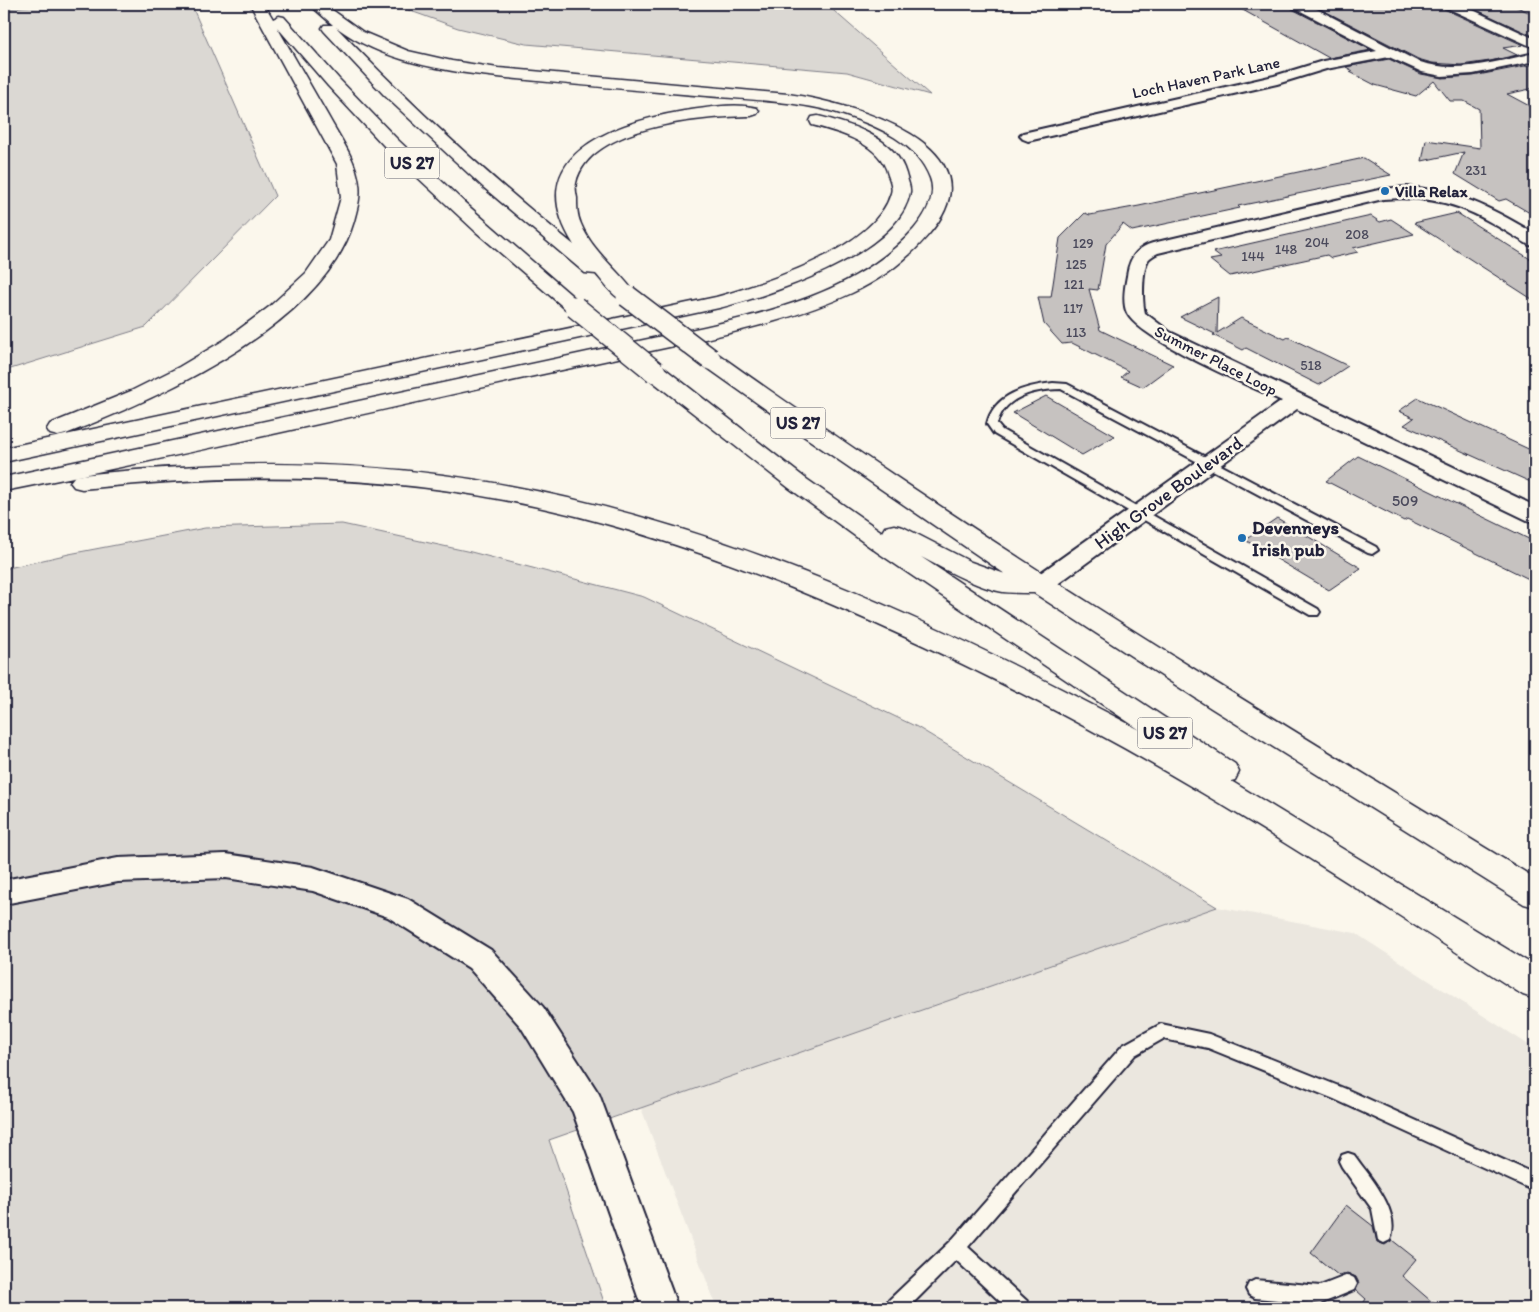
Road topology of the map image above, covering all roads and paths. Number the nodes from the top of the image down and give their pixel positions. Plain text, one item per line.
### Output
1 (257, 4) edge
2 (265, 4) edge
3 (307, 4) edge
4 (316, 4) edge
5 (1298, 4) edge
6 (1450, 4) edge
7 (1535, 44) edge
8 (1390, 53) junction
9 (1535, 57) edge
10 (1028, 136) dead end
11 (1535, 241) edge
12 (627, 296) junction
13 (1296, 400) junction
14 (4, 447) edge
15 (4, 455) edge
16 (1207, 464) junction
17 (797, 483) junction
18 (4, 484) edge
19 (4, 492) edge
20 (1139, 513) junction
21 (1535, 514) edge
22 (1372, 550) dead end
23 (1040, 584) junction
24 (1314, 612) dead end
25 (4, 892) edge
26 (1535, 894) edge
27 (1535, 982) edge
28 (1348, 1161) dead end
29 (1535, 1182) edge
30 (1384, 1234) dead end
31 (956, 1248) junction
32 (1348, 1284) dead end
33 (1255, 1289) dead end
34 (660, 1308) edge
35 (895, 1308) edge
36 (1020, 1308) edge

1 - 14 highway
2 - 17 highway, US 27, bridge
3 - 12 highway, US 27
4 - 18 highway
5 - 8 street
6 - 7 street
8 - 9 street
8 - 10 street, Loch Haven Park Lane
11 - 13 street, Summer Place Loop
12 - 15 highway
12 - 23 highway, US 27, bridge
13 - 16 street, High Grove Boulevard
13 - 21 street, Summer Place Loop
16 - 20 street, High Grove Boulevard
16 - 20 lane
16 - 22 lane
17 - 23 highway
17 - 27 highway, US 27
19 - 27 highway
20 - 23 street, High Grove Boulevard
20 - 24 lane
23 - 26 highway, US 27
25 - 34 street
28 - 30 lane
29 - 31 lane
31 - 35 lane
31 - 36 lane
32 - 33 lane

